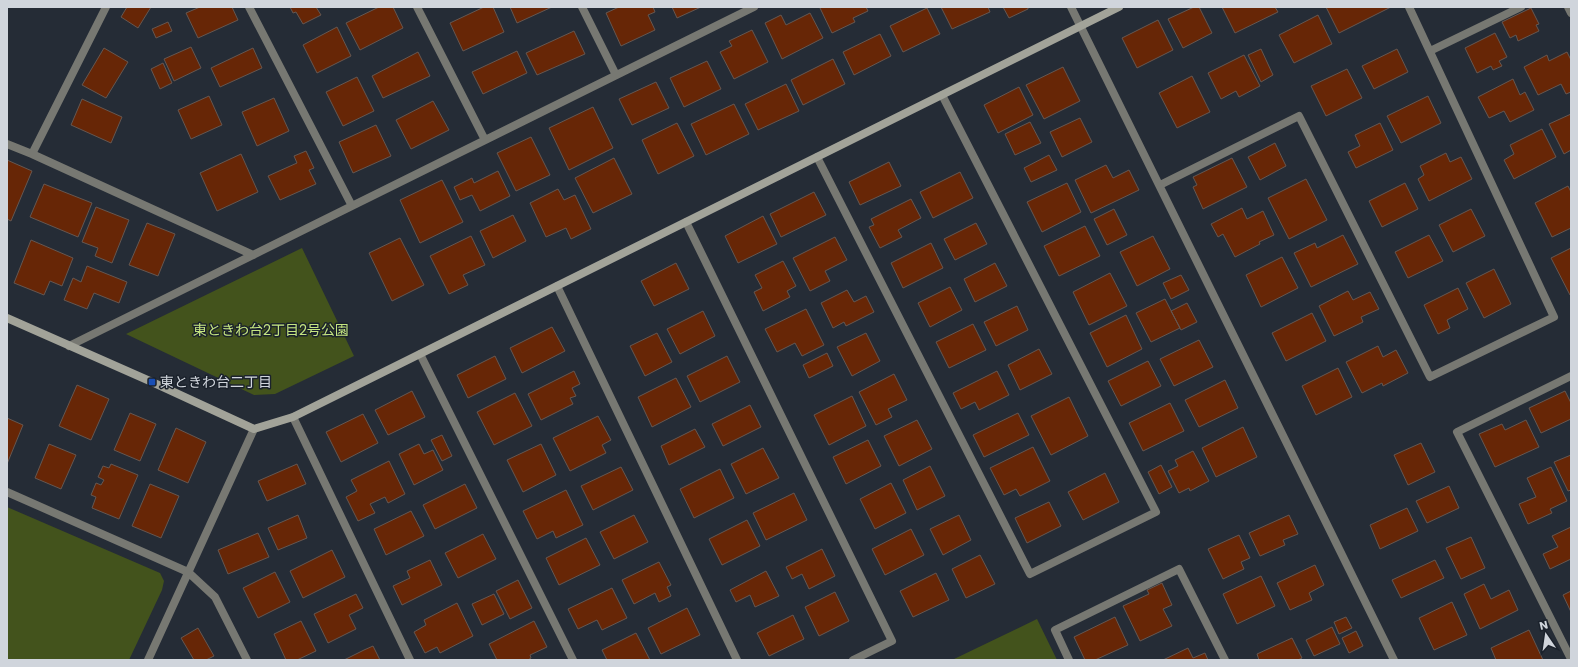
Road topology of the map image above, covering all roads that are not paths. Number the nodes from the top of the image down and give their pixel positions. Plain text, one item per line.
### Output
1 (106, 7) edge
2 (249, 7) edge
3 (417, 7) edge
4 (582, 7) edge
5 (1071, 7) edge
6 (1119, 7) edge
7 (1409, 7) edge
8 (1521, 7) edge
9 (1568, 7) edge
10 (750, 8) edge
11 (1571, 14) edge
12 (1081, 26) junction
13 (1430, 51) junction
14 (616, 75) junction
15 (942, 95) junction
16 (485, 140) junction
17 (7, 144) edge
18 (32, 154) junction
19 (817, 157) junction
20 (1160, 185) junction
21 (352, 206) junction
22 (686, 222) junction
23 (253, 255) junction
24 (557, 286) junction
25 (7, 318) edge
26 (69, 346) junction
27 (420, 354) junction
28 (1571, 376) edge
29 (293, 417) junction
30 (254, 429) junction
31 (7, 492) edge
32 (188, 572) junction
33 (1571, 659) edge
34 (148, 660) edge
35 (247, 660) edge
36 (410, 660) edge
37 (573, 660) edge
38 (737, 660) edge
39 (854, 660) edge
40 (1069, 660) edge
41 (1225, 660) edge
42 (1394, 660) edge

1 - 18 street
2 - 21 street
3 - 16 street
4 - 14 street
5 - 12 street
6 - 12 street
7 - 13 street
8 - 13 street
9 - 11 street
10 - 14 street
12 - 15 street
12 - 20 street
13 - 20 street
14 - 16 street
15 - 19 street
15 - 19 street
16 - 21 street
17 - 18 street
18 - 23 street
19 - 22 street
20 - 42 street
21 - 23 street
22 - 24 street
22 - 39 street
23 - 26 street
24 - 27 street
24 - 38 street
25 - 26 street
26 - 30 street
27 - 29 street
27 - 37 street
28 - 33 street
29 - 30 street
29 - 36 street
30 - 32 street
31 - 32 street
32 - 34 street
32 - 35 street
40 - 41 street

